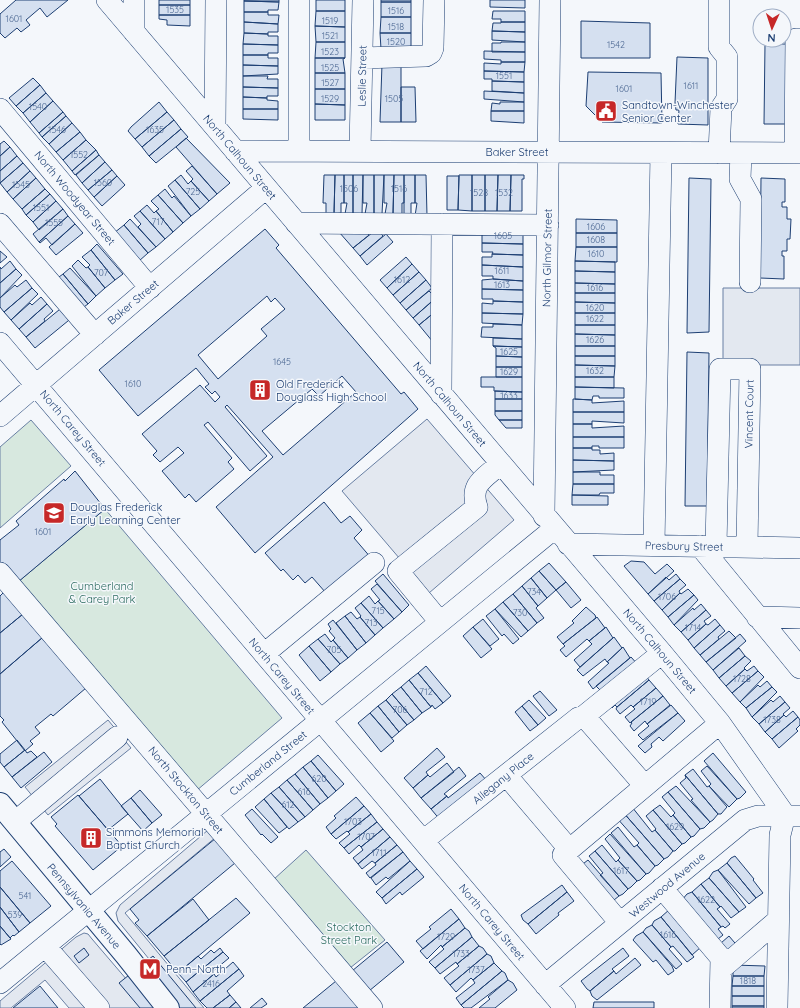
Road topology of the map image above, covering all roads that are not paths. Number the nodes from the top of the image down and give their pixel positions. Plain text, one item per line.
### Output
1 (107, 0) edge
2 (134, 0) edge
3 (216, 0) edge
4 (299, 0) edge
5 (363, 0) edge
6 (434, 0) edge
7 (550, 0) edge
8 (719, 0) edge
9 (134, 32) junction
10 (800, 39) edge
11 (362, 58) junction
12 (0, 109) edge
13 (215, 127) junction
14 (234, 151) junction
15 (299, 151) junction
16 (360, 151) junction
17 (548, 152) junction
18 (661, 153) junction
19 (718, 153) junction
20 (741, 153) junction
21 (797, 153) edge
22 (266, 188) junction
23 (296, 223) junction
24 (0, 224) edge
25 (442, 224) junction
26 (548, 225) junction
27 (750, 282) dead end
28 (150, 288) junction
29 (95, 335) junction
30 (0, 343) edge
31 (36, 385) junction
32 (441, 394) junction
33 (0, 416) edge
34 (500, 464) junction
35 (549, 522) junction
36 (568, 544) junction
37 (654, 545) junction
38 (708, 546) junction
39 (747, 547) junction
40 (800, 548) edge
41 (374, 563) dead end
42 (0, 573) edge
43 (757, 617) junction
44 (800, 618) edge
45 (440, 622) junction
46 (662, 652) junction
47 (264, 654) junction
48 (800, 668) edge
49 (584, 716) junction
50 (320, 720) junction
51 (720, 723) junction
52 (117, 737) dead end
53 (507, 776) junction
54 (645, 786) junction
55 (0, 804) edge
56 (206, 814) junction
57 (792, 815) edge
58 (15, 822) junction
59 (423, 841) junction
60 (569, 850) junction
61 (662, 888) junction
62 (88, 911) junction
63 (778, 920) junction
64 (620, 923) junction
65 (45, 946) junction
66 (721, 969) junction
67 (0, 983) edge
68 (545, 985) junction
69 (99, 1008) edge
70 (168, 1008) edge
71 (372, 1008) edge
72 (565, 1008) edge
73 (720, 1008) edge
74 (777, 1008) edge

1 - 9 street, North Calhoun Street
2 - 9 street
3 - 13 street
4 - 15 street
5 - 11 street, Leslie Street
6 - 11 street
7 - 17 street, North Gilmor Street
8 - 19 street
9 - 13 street, North Calhoun Street
10 - 21 street
11 - 16 street, Leslie Street
12 - 28 street, North Woodyear Street
13 - 14 street, North Calhoun Street
14 - 15 street, Baker Street
14 - 22 street, North Calhoun Street
15 - 16 street, Baker Street
16 - 17 street, Baker Street
17 - 18 street, Baker Street
17 - 26 street, North Gilmor Street
18 - 19 street, Baker Street
18 - 37 street
19 - 20 street, Baker Street
20 - 21 street, Baker Street
20 - 27 street
22 - 23 street, North Calhoun Street
22 - 28 street, Baker Street
23 - 25 street
23 - 32 street, North Calhoun Street
24 - 29 street
25 - 26 street
25 - 32 street
26 - 35 street, North Gilmor Street
28 - 29 street, Baker Street
29 - 31 street, Baker Street
30 - 31 street, North Carey Street
31 - 33 street, Baker Street
31 - 47 street, North Carey Street
32 - 34 street, North Calhoun Street
34 - 35 street, North Calhoun Street
34 - 45 street
35 - 36 street, North Calhoun Street
35 - 45 street, Cumberland Street
36 - 37 street, Presbury Street
36 - 46 street, North Calhoun Street
37 - 38 street, Presbury Street
38 - 39 street, Presbury Street
38 - 39 street, Vincent Court
38 - 43 street
39 - 40 street, Presbury Street
41 - 47 street
42 - 56 street, North Stockton Street
43 - 44 street
43 - 48 street
45 - 50 street, Cumberland Street
46 - 49 street, Allegany Place
46 - 51 street, North Calhoun Street
47 - 50 street, North Carey Street
49 - 53 street, Allegany Place
49 - 54 street
50 - 56 street, Cumberland Street
50 - 59 street, North Carey Street
51 - 54 street
51 - 57 street, North Calhoun Street
52 - 58 street
53 - 59 street, Allegany Place
53 - 60 street
54 - 60 street
55 - 58 main road, Pennsylvania Avenue
56 - 62 street, Cumberland Street
56 - 71 street, North Stockton Street
57 - 61 street, Westwood Avenue
57 - 63 street
58 - 62 main road, Pennsylvania Avenue
59 - 68 street, North Carey Street
60 - 64 street
61 - 64 street, Westwood Avenue
61 - 66 street
62 - 65 street, Cumberland Street
62 - 70 main road, Pennsylvania Avenue
63 - 66 street
63 - 74 street
64 - 68 street, Westwood Avenue
65 - 67 street, Cumberland Street
65 - 69 street
66 - 73 street
68 - 72 street, North Carey Street

